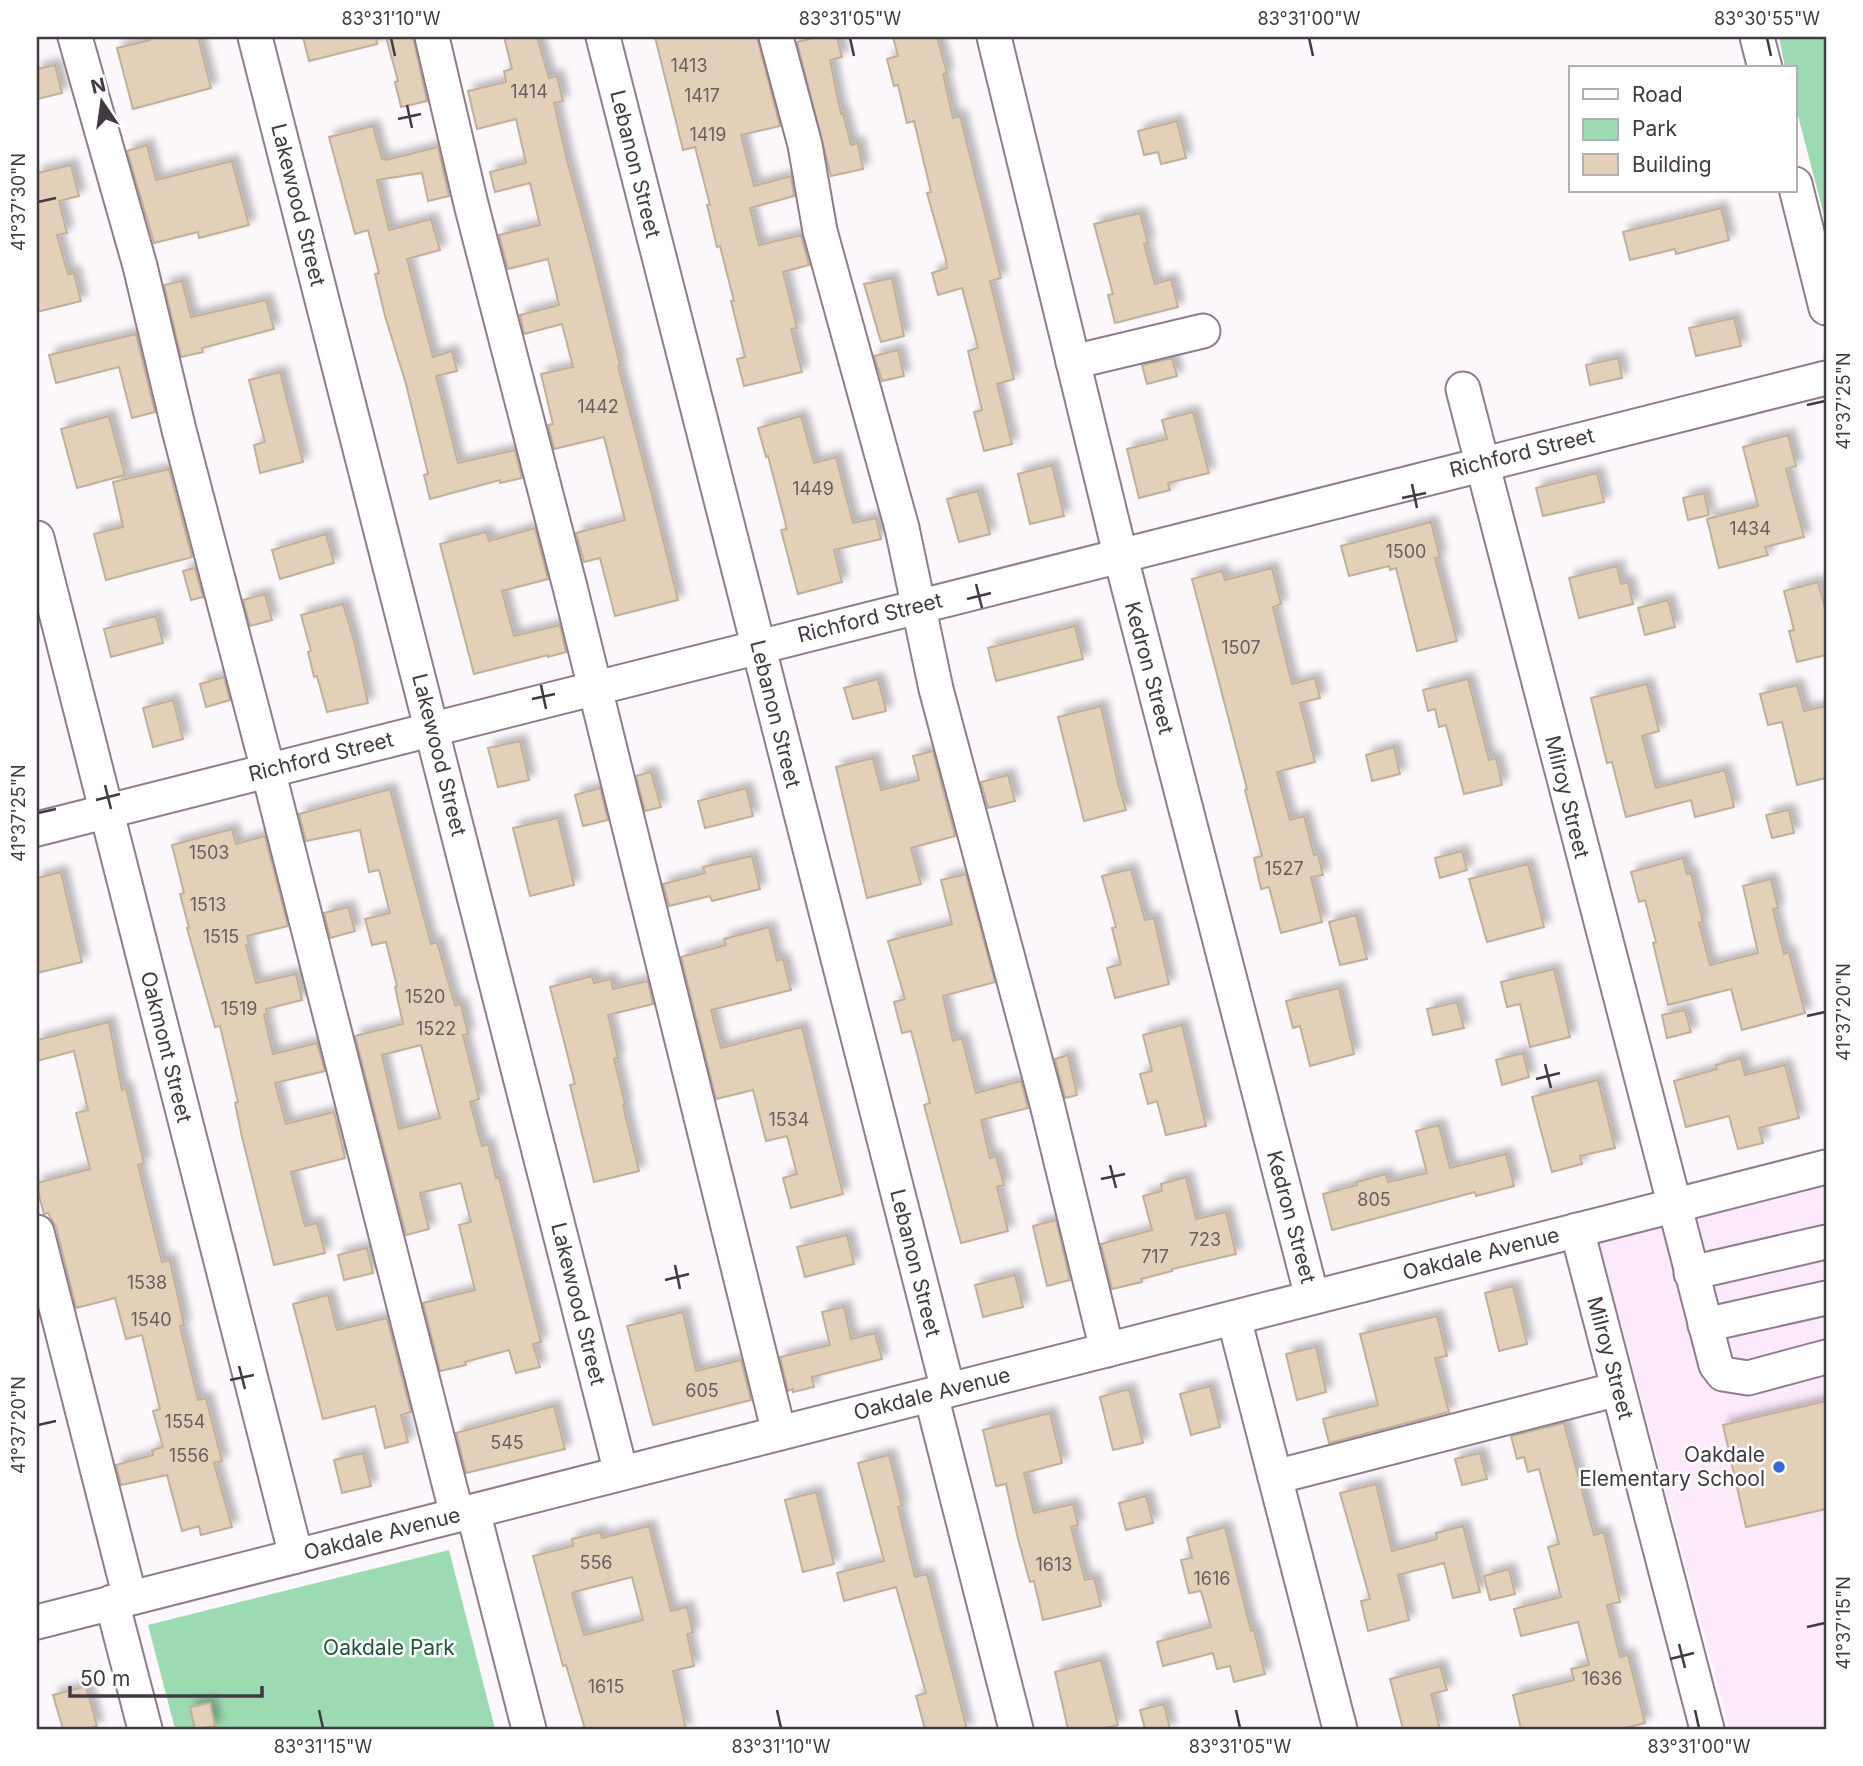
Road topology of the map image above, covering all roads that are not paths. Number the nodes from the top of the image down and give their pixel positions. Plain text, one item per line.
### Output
1 (75, 37) edge
2 (255, 37) edge
3 (432, 37) edge
4 (603, 37) edge
5 (776, 37) edge
6 (994, 37) edge
7 (1757, 37) edge
8 (1764, 66) edge
9 (1797, 192) edge
10 (1826, 308) edge
11 (1203, 331) dead end
12 (1073, 362) junction
13 (1826, 378) edge
14 (1463, 389) dead end
15 (1481, 463) junction
16 (37, 538) edge
17 (1120, 554) junction
18 (920, 605) junction
19 (757, 646) junction
20 (594, 688) junction
21 (433, 729) junction
22 (268, 771) junction
23 (106, 811) junction
24 (37, 829) edge
25 (1826, 1167) edge
26 (1672, 1206) junction
27 (1577, 1230) junction
28 (37, 1232) edge
29 (1826, 1242) edge
30 (1691, 1273) junction
31 (1312, 1297) junction
32 (1826, 1298) edge
33 (1234, 1318) junction
34 (1705, 1325) junction
35 (1107, 1350) junction
36 (1826, 1357) edge
37 (1618, 1389) junction
38 (939, 1392) junction
39 (779, 1433) junction
40 (621, 1473) junction
41 (1275, 1477) junction
42 (465, 1513) junction
43 (296, 1556) junction
44 (121, 1600) junction
45 (37, 1622) edge
46 (145, 1729) edge
47 (529, 1729) edge
48 (1016, 1729) edge
49 (1340, 1729) edge
50 (1707, 1729) edge

1 - 22 street
2 - 21 street, Lakewood Street
3 - 20 street
4 - 19 street, Lebanon Street
5 - 18 street
6 - 12 street, Kedron Street
7 - 8 street
9 - 10 street
11 - 12 street
12 - 17 street, Kedron Street
13 - 15 street, Richford Street
14 - 15 street, Milroy Street
15 - 17 street, Richford Street
15 - 26 street, Milroy Street
16 - 23 street, Oakmont Street
17 - 18 street, Richford Street
17 - 31 street, Kedron Street
18 - 19 street, Richford Street
18 - 35 street
19 - 20 street, Richford Street
19 - 38 street, Lebanon Street
20 - 21 street, Richford Street
20 - 39 street
21 - 22 street, Richford Street
21 - 40 street, Lakewood Street
22 - 23 street, Richford Street
22 - 42 street
23 - 24 street, Richford Street
23 - 43 street, Oakmont Street
25 - 26 street, Oakdale Avenue
26 - 27 street, Oakdale Avenue
26 - 30 street, Milroy Street
27 - 31 street, Oakdale Avenue
27 - 37 street, Milroy Street
28 - 44 street
29 - 30 street
30 - 34 street, Milroy Street
31 - 33 street, Oakdale Avenue
32 - 34 street
33 - 35 street, Oakdale Avenue
33 - 41 street
34 - 36 street, Milroy Street
35 - 38 street, Oakdale Avenue
37 - 41 street
37 - 50 street, Milroy Street
38 - 39 street, Oakdale Avenue
38 - 48 street, Lebanon Street
39 - 40 street, Oakdale Avenue
40 - 42 street, Oakdale Avenue
41 - 49 street
42 - 43 street, Oakdale Avenue
42 - 47 street
43 - 44 street, Oakdale Avenue
44 - 45 street, Oakdale Avenue
44 - 46 street

